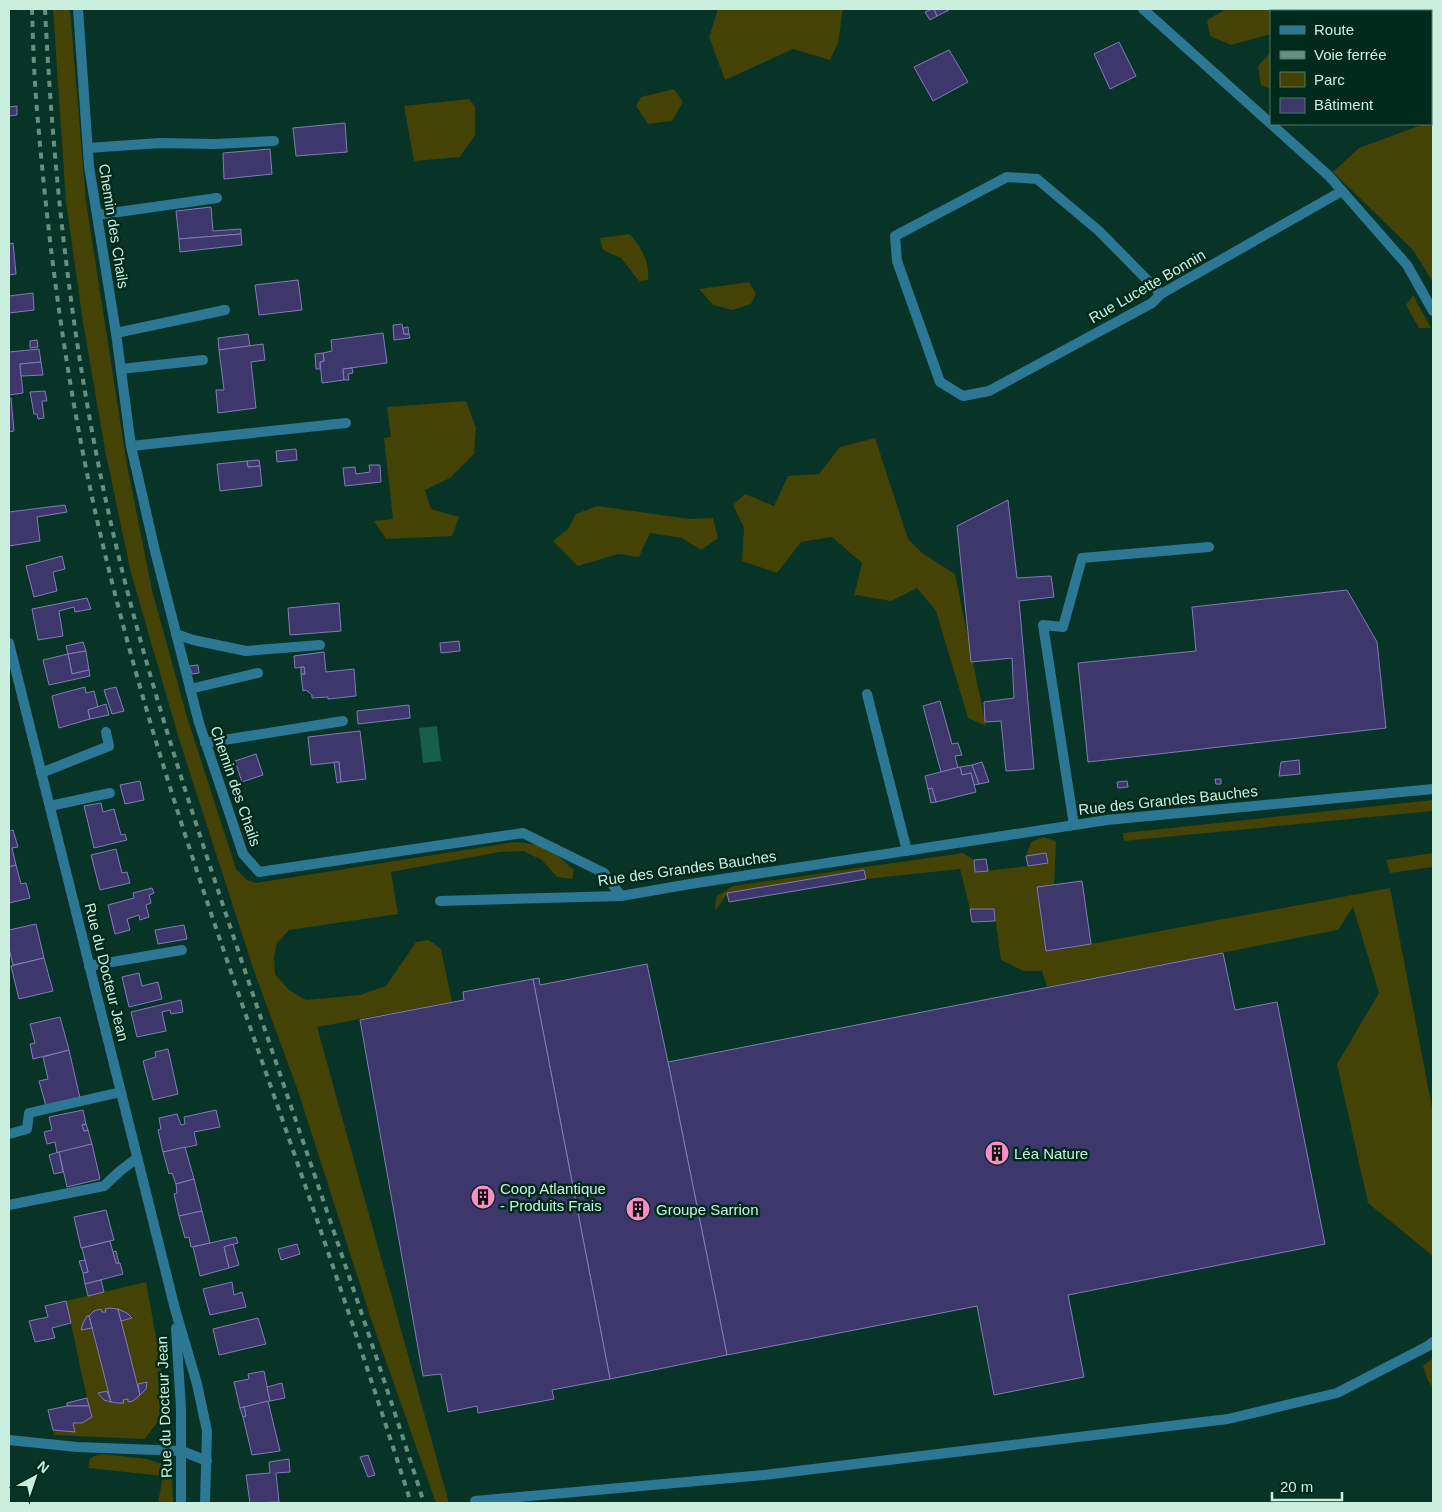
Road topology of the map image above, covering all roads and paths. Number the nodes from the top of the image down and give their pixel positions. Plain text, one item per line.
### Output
1 (78, 9) edge
2 (1143, 9) edge
3 (1270, 123) edge
4 (1272, 125) edge
5 (274, 141) dead end
6 (88, 148) junction
7 (1342, 191) junction
8 (217, 198) dead end
9 (97, 215) junction
10 (1161, 294) junction
11 (225, 310) dead end
12 (1433, 311) edge
13 (116, 333) junction
14 (204, 360) dead end
15 (121, 369) junction
16 (346, 423) dead end
17 (131, 446) junction
18 (1209, 547) dead end
19 (176, 634) junction
20 (9, 643) edge
21 (320, 645) dead end
22 (258, 673) dead end
23 (190, 689) junction
24 (867, 694) dead end
25 (343, 721) dead end
26 (106, 732) dead end
27 (206, 743) junction
28 (42, 773) junction
29 (1433, 789) edge
30 (110, 793) dead end
31 (50, 806) junction
32 (1074, 825) junction
33 (906, 851) junction
34 (621, 896) junction
35 (440, 901) dead end
36 (182, 950) dead end
37 (89, 966) junction
38 (121, 1092) junction
39 (9, 1134) edge
40 (137, 1158) junction
41 (9, 1205) edge
42 (175, 1309) junction
43 (1433, 1342) edge
44 (9, 1440) edge
45 (182, 1451) junction
46 (207, 1461) junction
47 (474, 1501) dead end
48 (182, 1503) edge
49 (205, 1503) edge

1 - 6 street, Chemin des Chails
2 - 3 street
4 - 7 street
5 - 6 street
6 - 9 street, Chemin des Chails
7 - 10 street, Rue Lucette Bonnin
7 - 12 street
8 - 9 street
9 - 13 street, Chemin des Chails
10 - 10 street, Rue Lucette Bonnin
11 - 13 street
13 - 15 street, Chemin des Chails
14 - 15 street
15 - 17 street, Chemin des Chails
16 - 17 street
17 - 19 street, Chemin des Chails
18 - 32 street
19 - 21 street
19 - 23 street, Chemin des Chails
20 - 28 street, Rue du Docteur Jean
22 - 23 street
23 - 27 street, Chemin des Chails
24 - 33 street
25 - 27 street
26 - 28 street
27 - 34 street, Chemin des Chails
28 - 31 street, Rue du Docteur Jean
29 - 32 street, Rue des Grandes Bauches
30 - 31 street
31 - 37 street, Rue du Docteur Jean
32 - 33 street, Rue des Grandes Bauches
33 - 34 street, Rue des Grandes Bauches
34 - 35 street, Rue des Grandes Bauches
36 - 37 street
37 - 38 street, Rue du Docteur Jean
38 - 39 street
38 - 40 street, Rue du Docteur Jean
40 - 41 street
40 - 42 street, Rue du Docteur Jean
42 - 45 street, Rue du Docteur Jean
42 - 46 street, Rue du Docteur Jean
43 - 47 street
44 - 45 street
45 - 46 street
45 - 48 street, Rue du Docteur Jean
46 - 49 street, Rue du Docteur Jean

